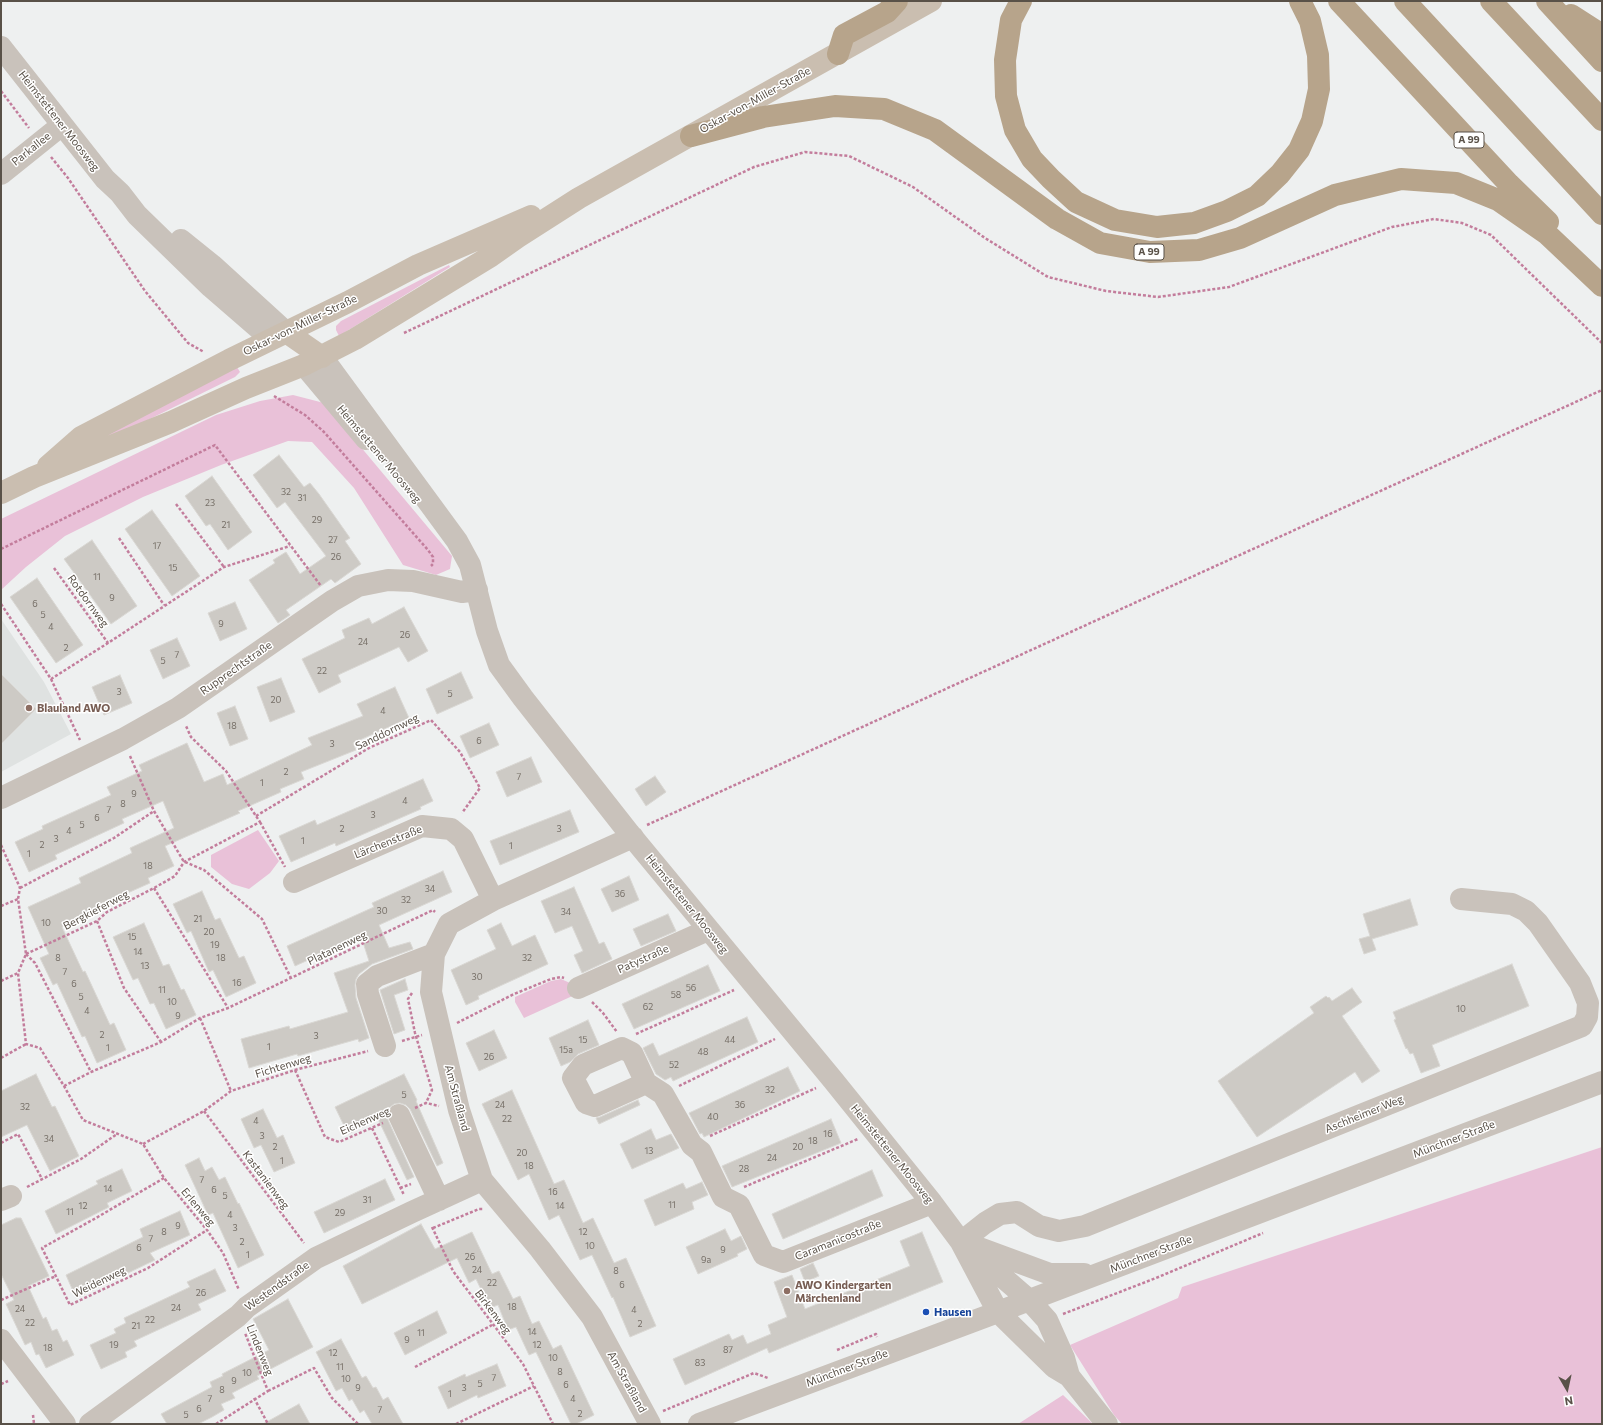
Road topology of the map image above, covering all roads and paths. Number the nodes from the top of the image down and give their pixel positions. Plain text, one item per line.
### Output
1 (897, 1) edge
2 (931, 1) edge
3 (1021, 1) edge
4 (1300, 1) edge
5 (1339, 1) edge
6 (1404, 1) edge
7 (1492, 1) edge
8 (1547, 1) edge
9 (1550, 1) edge
10 (1602, 36) edge
11 (1, 47) edge
12 (838, 54) junction
13 (1602, 61) edge
14 (1, 91) edge
15 (1602, 120) edge
16 (62, 124) junction
17 (691, 136) junction
18 (40, 143) junction
19 (1, 174) edge
20 (580, 198) junction
21 (1602, 214) edge
22 (1602, 275) edge
23 (1602, 286) edge
24 (404, 333) dead end
25 (278, 335) junction
26 (188, 343) dead end
27 (1602, 344) edge
28 (313, 361) junction
29 (1602, 390) edge
30 (294, 409) dead end
31 (34, 477) junction
32 (1, 493) edge
33 (176, 504) dead end
34 (119, 538) dead end
35 (290, 546) junction
36 (1, 549) edge
37 (224, 567) junction
38 (54, 568) dead end
39 (426, 569) dead end
40 (477, 590) junction
41 (332, 601) junction
42 (1, 604) edge
43 (164, 605) junction
44 (108, 643) junction
45 (51, 679) junction
46 (178, 708) junction
47 (123, 739) junction
48 (87, 755) junction
49 (1, 798) edge
50 (154, 811) junction
51 (256, 816) junction
52 (260, 822) junction
53 (451, 828) junction
54 (631, 835) junction
55 (1, 845) edge
56 (184, 862) junction
57 (294, 882) joint
58 (20, 888) junction
59 (154, 888) junction
60 (18, 899) junction
61 (493, 900) junction
62 (1461, 900) dead end
63 (1, 906) edge
64 (96, 921) junction
65 (449, 924) junction
66 (708, 930) junction
67 (26, 954) junction
68 (434, 954) junction
69 (18, 973) junction
70 (291, 978) junction
71 (1, 981) edge
72 (751, 982) junction
73 (578, 988) junction
74 (228, 1008) junction
75 (200, 1018) junction
76 (439, 1029) junction
77 (792, 1032) junction
78 (618, 1034) dead end
79 (629, 1036) dead end
80 (161, 1042) junction
81 (26, 1044) junction
82 (385, 1046) junction
83 (1, 1058) edge
84 (295, 1070) junction
85 (91, 1072) junction
86 (833, 1080) junction
87 (1602, 1082) edge
88 (64, 1086) junction
89 (654, 1088) joint
90 (231, 1091) junction
91 (459, 1110) junction
92 (204, 1111) junction
93 (399, 1115) junction
94 (372, 1128) junction
95 (875, 1132) junction
96 (118, 1134) junction
97 (1, 1143) edge
98 (143, 1144) junction
99 (692, 1145) junction
100 (164, 1178) junction
101 (42, 1179) junction
102 (482, 1180) junction
103 (723, 1197) junction
104 (6, 1198) edge
105 (932, 1203) junction
106 (424, 1206) junction
107 (485, 1209) dead end
108 (433, 1228) junction
109 (207, 1230) junction
110 (961, 1242) junction
111 (316, 1258) junction
112 (1097, 1274) junction
113 (56, 1276) junction
114 (1, 1300) edge
115 (1030, 1300) junction
116 (242, 1311) junction
117 (998, 1312) junction
118 (492, 1325) junction
119 (1, 1340) edge
120 (833, 1352) dead end
121 (884, 1354) junction
122 (415, 1367) dead end
123 (1069, 1376) junction
124 (768, 1378) dead end
125 (9, 1380) dead end
126 (1, 1384) edge
127 (534, 1386) junction
128 (268, 1391) junction
129 (254, 1398) junction
130 (648, 1421) edge
131 (65, 1424) edge
132 (90, 1424) edge
133 (216, 1424) edge
134 (268, 1424) edge
135 (358, 1424) edge
136 (456, 1424) edge
137 (553, 1424) edge
138 (699, 1424) edge
139 (1107, 1424) edge

1 - 12 highway
2 - 12 main road, Oskar-von-Miller-Straße
3 - 4 highway
5 - 22 highway, A 99
6 - 21 highway
7 - 15 highway
8 - 13 highway
9 - 10 highway
11 - 16 street, Heimstettener Moosweg
12 - 17 main road, Oskar-von-Miller-Straße
14 - 18 path
16 - 18 street, Parkallee
16 - 25 street, Heimstettener Moosweg
17 - 20 main road, Oskar-von-Miller-Straße
17 - 23 highway, A 99
18 - 19 street, Parkallee
18 - 26 path
20 - 25 main road, Oskar-von-Miller-Straße
20 - 28 main road, Oskar-von-Miller-Straße
24 - 27 path
25 - 28 main road
25 - 31 main road, Oskar-von-Miller-Straße
28 - 31 main road, Oskar-von-Miller-Straße
28 - 40 street, Heimstettener Moosweg
29 - 54 path
30 - 39 path
31 - 32 main road, Oskar-von-Miller-Straße
33 - 37 path
34 - 43 path
35 - 36 path
35 - 37 path, Rotdornweg
35 - 41 path
37 - 43 path, Rotdornweg
38 - 44 path, Rotdornweg
40 - 41 street, Rupprechtstraße
40 - 54 street, Heimstettener Moosweg
41 - 46 street, Rupprechtstraße
42 - 45 path
43 - 44 path, Rotdornweg
44 - 45 path, Rotdornweg
45 - 48 path
46 - 47 street, Rupprechtstraße
46 - 51 path
47 - 48 street, Rupprechtstraße
47 - 50 path
48 - 49 street, Rupprechtstraße
50 - 56 path
50 - 58 path
51 - 52 path
51 - 53 path, Sanddornweg
52 - 56 path, Bergkieferweg
52 - 57 path
53 - 57 street, Lärchenstraße
53 - 61 street
54 - 61 street
54 - 66 street, Heimstettener Moosweg
55 - 58 path
56 - 59 path, Bergkieferweg
56 - 70 path
58 - 60 path
59 - 64 path, Bergkieferweg
59 - 74 path
60 - 63 path
60 - 67 path
61 - 65 street
62 - 110 street, Aschheimer Weg
64 - 67 path, Bergkieferweg
64 - 80 path
65 - 68 street, Am Straßland
65 - 70 path, Platanenweg
66 - 72 street, Heimstettener Moosweg
66 - 73 street, Patystraße
67 - 69 path
67 - 85 path
68 - 76 street, Am Straßland
68 - 82 street
69 - 71 path
69 - 81 path
70 - 74 path, Platanenweg
72 - 77 street, Heimstettener Moosweg
72 - 79 path
73 - 76 path, Fichtenweg
73 - 78 path, Fichtenweg
74 - 75 path, Platanenweg
75 - 80 path, Platanenweg
75 - 90 path
76 - 82 path, Fichtenweg
76 - 91 street, Am Straßland
77 - 86 street, Heimstettener Moosweg
77 - 89 path
80 - 85 path, Platanenweg
81 - 83 path
81 - 88 path
82 - 84 path, Fichtenweg
84 - 90 path, Fichtenweg
84 - 94 path, Eichenweg
85 - 88 path, Platanenweg
86 - 95 street, Heimstettener Moosweg
86 - 99 path
87 - 112 street, Münchner Straße
88 - 96 path
89 - 99 street
90 - 92 path, Fichtenweg
91 - 93 path, Eichenweg
91 - 102 street, Am Straßland
92 - 98 path, Fichtenweg
92 - 111 path, Kastanienweg
93 - 94 path, Eichenweg
93 - 106 street
94 - 106 path, Birkenweg
95 - 103 path
95 - 105 street, Heimstettener Moosweg
96 - 98 path
96 - 101 path
97 - 101 path
98 - 100 path, Erlenweg
99 - 103 street
100 - 109 path, Erlenweg
100 - 113 path, Weidenweg
101 - 104 path
102 - 106 street, Westendstraße
102 - 130 street, Am Straßland
103 - 105 street, Caramanicostraße
105 - 110 street, Heimstettener Moosweg
106 - 108 path, Birkenweg
106 - 111 street, Westendstraße
107 - 108 path
108 - 118 path, Birkenweg
109 - 113 path, Weidenweg
109 - 116 path, Erlenweg
110 - 112 street
110 - 115 street, Heimstettener Moosweg
110 - 117 street, Heimstettener Moosweg
111 - 116 street, Westendstraße
112 - 115 street, Münchner Straße
113 - 114 path
115 - 117 street, Münchner Straße
115 - 123 street
116 - 128 path, Lindenweg
116 - 132 street, Westendstraße
117 - 121 street, Münchner Straße
117 - 123 street
118 - 122 path
118 - 127 path, Birkenweg
119 - 131 street
120 - 121 path
121 - 138 street, Münchner Straße
123 - 139 street
124 - 130 path
125 - 126 path
127 - 136 path
127 - 137 path, Birkenweg
128 - 129 path, Lindenweg
128 - 135 path, Lindenweg
129 - 133 path, Lindenweg
129 - 134 path

